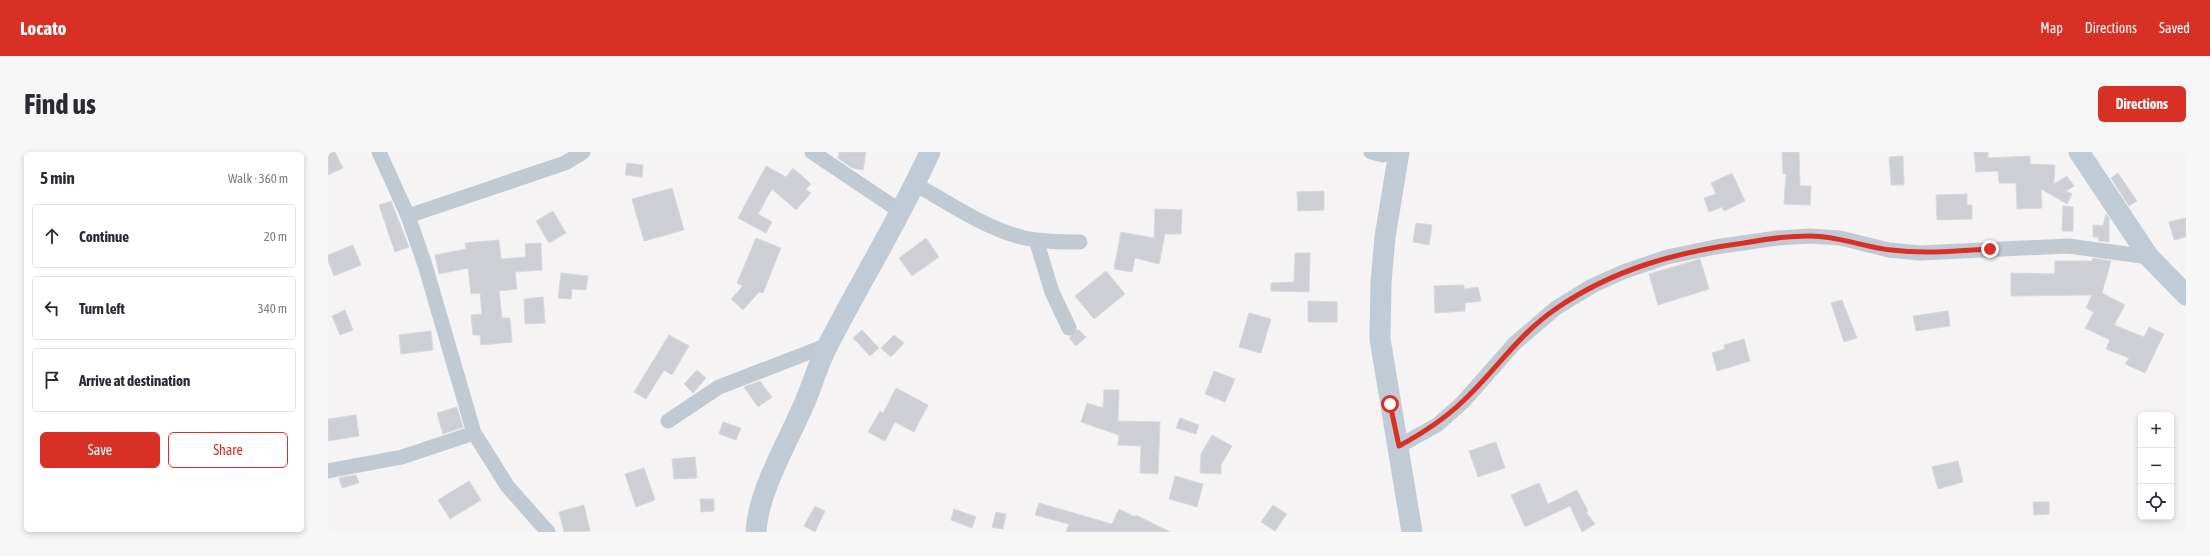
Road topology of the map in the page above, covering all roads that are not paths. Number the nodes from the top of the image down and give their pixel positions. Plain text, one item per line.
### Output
1 (379, 152) edge
2 (582, 152) edge
3 (812, 152) edge
4 (930, 152) edge
5 (1371, 152) edge
6 (1395, 152) edge
7 (1399, 152) edge
8 (2079, 152) edge
9 (915, 184) junction
10 (900, 211) junction
11 (408, 216) junction
12 (1036, 240) junction
13 (1080, 242) dead end
14 (2149, 257) junction
15 (2186, 295) edge
16 (1069, 328) dead end
17 (828, 345) junction
18 (668, 421) dead end
19 (474, 433) junction
20 (1399, 446) junction
21 (328, 471) edge
22 (548, 532) edge
23 (756, 532) edge
24 (1412, 532) edge

1 - 11 street
2 - 11 street
3 - 10 street
4 - 9 street
5 - 6 street
7 - 20 street
8 - 14 street
9 - 10 street
9 - 12 street
10 - 17 street
11 - 19 street
12 - 13 street
12 - 16 street
14 - 15 street
14 - 20 street
17 - 18 street
17 - 23 street
19 - 21 street
19 - 22 street
20 - 24 street

